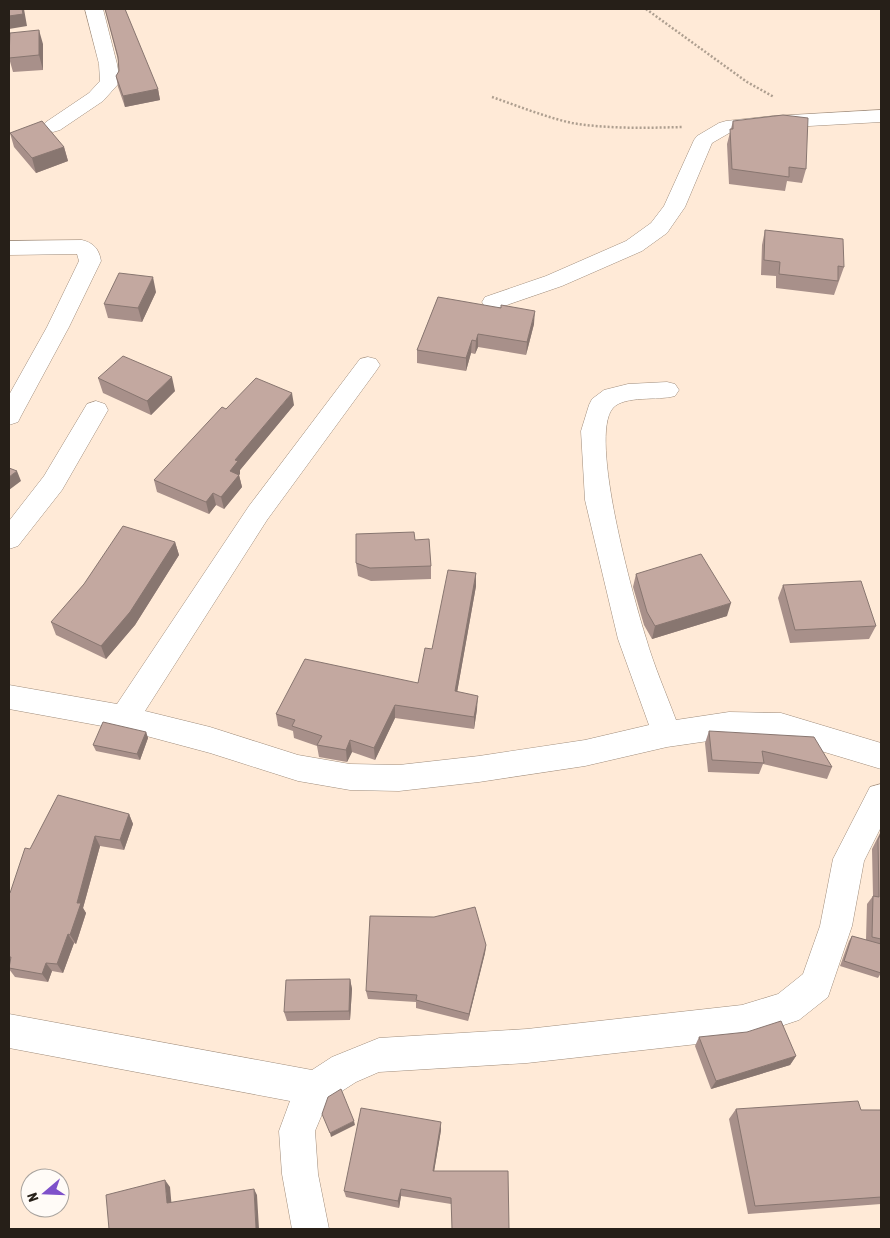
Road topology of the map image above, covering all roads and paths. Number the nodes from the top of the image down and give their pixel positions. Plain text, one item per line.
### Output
1 (94, 9) edge
2 (646, 9) edge
3 (492, 97) dead end
4 (781, 101) dead end
5 (881, 116) edge
6 (53, 126) dead end
7 (726, 127) junction
8 (9, 248) edge
9 (493, 302) dead end
10 (368, 365) dead end
11 (667, 390) dead end
12 (96, 410) dead end
13 (9, 416) edge
14 (9, 539) edge
15 (9, 697) edge
16 (124, 718) junction
17 (667, 734) junction
18 (881, 756) edge
19 (881, 797) edge
20 (9, 1031) edge
21 (316, 1088) junction
22 (311, 1229) edge

1 - 6 street
2 - 4 path
3 - 7 path
5 - 7 street
7 - 9 street
8 - 13 street
10 - 16 street
11 - 17 street
12 - 14 street
15 - 16 street
16 - 17 street
17 - 18 street
19 - 21 street
20 - 21 street
21 - 22 street

